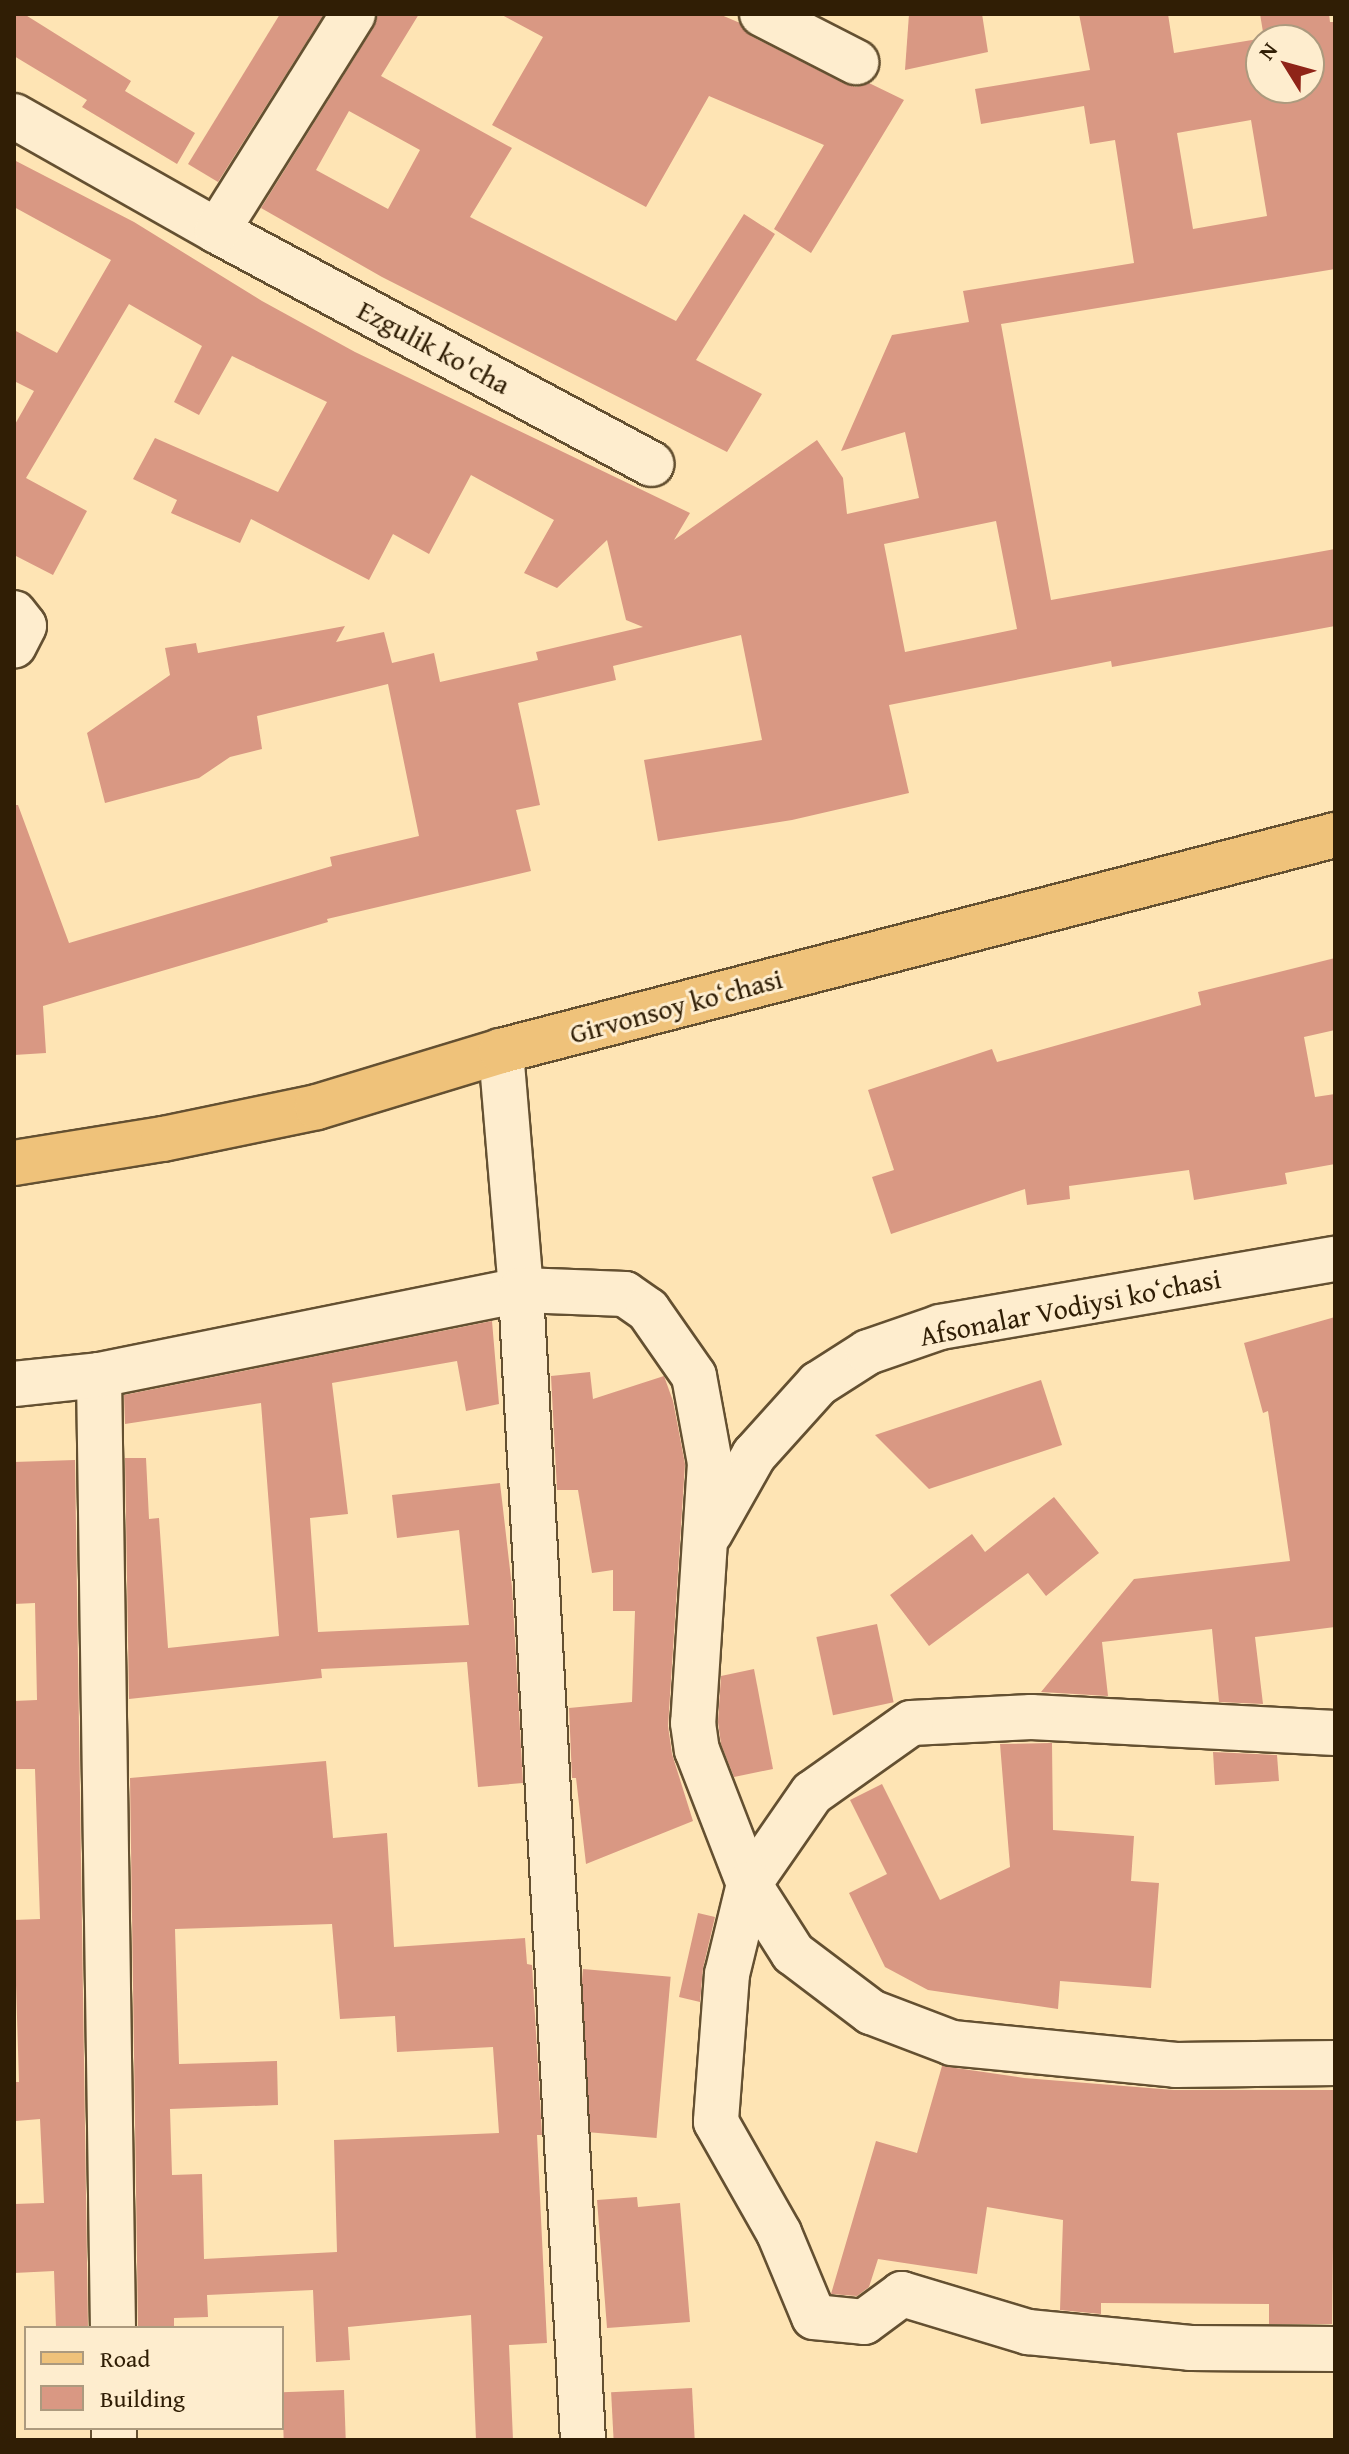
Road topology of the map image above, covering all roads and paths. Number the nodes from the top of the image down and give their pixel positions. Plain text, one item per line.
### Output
1 (353, 14) edge
2 (762, 14) edge
3 (856, 62) dead end
4 (14, 116) edge
5 (217, 231) junction
6 (651, 464) dead end
7 (14, 613) edge
8 (14, 646) edge
9 (1335, 835) edge
10 (501, 1051) junction
11 (14, 1163) edge
12 (1335, 1259) edge
13 (521, 1290) junction
14 (99, 1375) junction
15 (14, 1384) edge
16 (705, 1541) junction
17 (1335, 1733) edge
18 (749, 1884) junction
19 (1335, 2063) edge
20 (113, 2326) edge
21 (1335, 2349) edge
22 (583, 2440) edge

1 - 5 street
2 - 3 street
4 - 5 street, Ezgulik ko'cha
5 - 6 street, Ezgulik ko'cha
7 - 8 street
9 - 10 main road, Girvonsoy koʻchasi
10 - 11 main road, Girvonsoy koʻchasi
10 - 13 street
12 - 16 street, Afsonalar Vodiysi koʻchasi
13 - 14 street, Afsonalar Vodiysi koʻchasi
13 - 16 street, Afsonalar Vodiysi koʻchasi
13 - 22 street
14 - 15 street, Afsonalar Vodiysi koʻchasi
14 - 20 street
16 - 18 street, Afsonalar Vodiysi koʻchasi
17 - 18 street
18 - 19 street, Afsonalar Vodiysi koʻchasi
18 - 21 street

